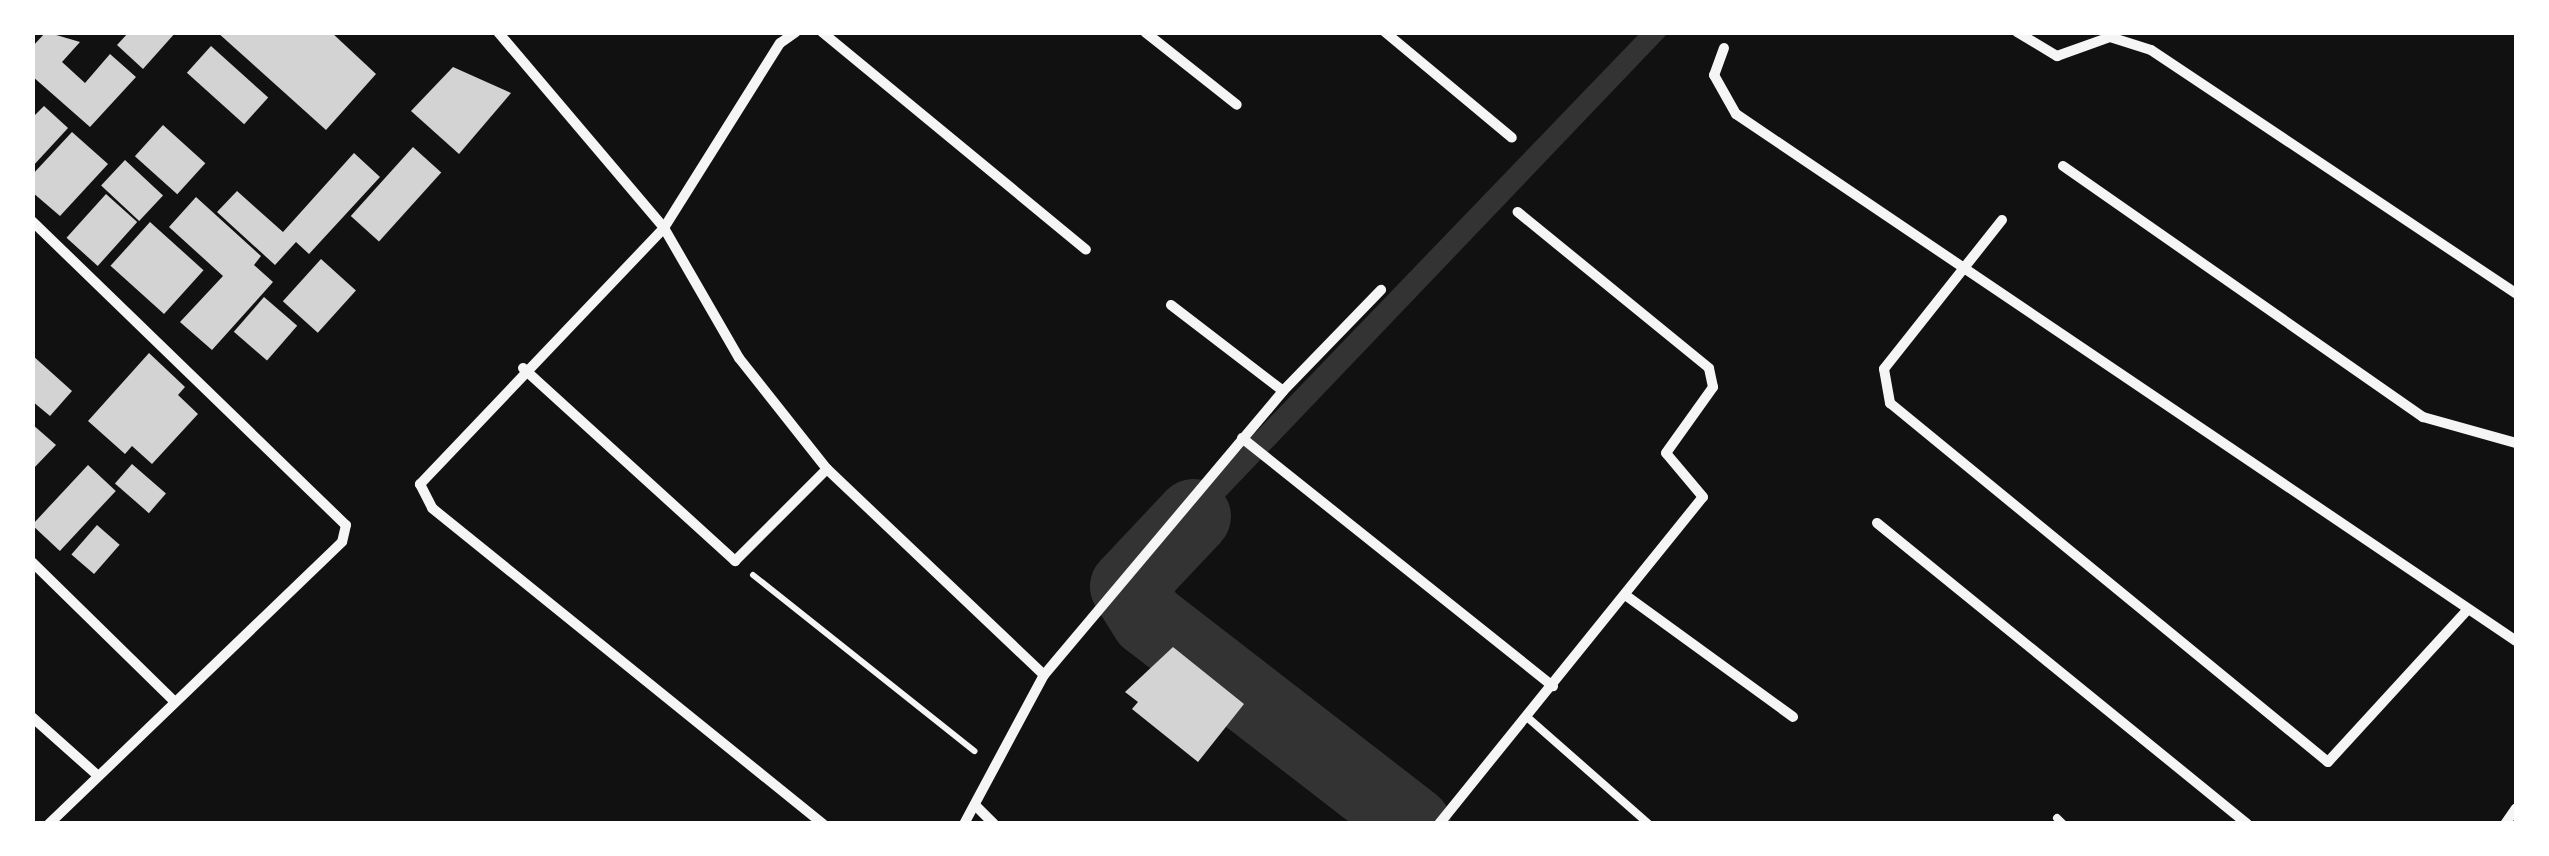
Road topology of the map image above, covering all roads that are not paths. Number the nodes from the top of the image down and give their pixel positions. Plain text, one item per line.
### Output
1 (498, 32) edge
2 (796, 32) edge
3 (822, 32) edge
4 (1144, 32) edge
5 (1385, 32) edge
6 (2017, 32) edge
7 (1724, 48) dead end
8 (1237, 105) dead end
9 (1512, 138) dead end
10 (2063, 166) dead end
11 (1518, 212) dead end
12 (2002, 220) dead end
13 (32, 222) edge
14 (664, 228) junction
15 (1086, 250) dead end
16 (1962, 270) junction
17 (1381, 290) dead end
18 (2516, 293) edge
19 (1171, 305) dead end
20 (523, 368) junction
21 (1283, 391) junction
22 (1244, 438) junction
23 (2516, 443) edge
24 (827, 469) junction
25 (1877, 523) dead end
26 (32, 562) edge
27 (1628, 597) junction
28 (2468, 609) junction
29 (2516, 641) edge
30 (1044, 675) junction
31 (1554, 686) junction
32 (174, 701) junction
33 (32, 717) edge
34 (1527, 717) junction
35 (1793, 717) dead end
36 (97, 775) junction
37 (975, 805) junction
38 (2516, 808) edge
39 (49, 824) edge
40 (823, 824) edge
41 (964, 824) edge
42 (994, 824) edge
43 (1438, 824) edge
44 (1650, 824) edge
45 (2248, 824) edge
46 (2505, 824) edge

1 - 14 street
2 - 14 street
3 - 15 street
4 - 8 street
5 - 9 street
6 - 18 street
7 - 16 street
10 - 23 street
11 - 27 street
12 - 16 street
13 - 32 street
14 - 20 street
14 - 24 street
16 - 28 street
16 - 28 street
17 - 21 street
19 - 21 street
20 - 24 street
20 - 40 street
21 - 22 street
22 - 30 street
22 - 31 street
24 - 30 street
25 - 45 street
26 - 32 street
27 - 31 street
27 - 35 street
28 - 29 street
30 - 37 street
31 - 34 street
32 - 36 street
33 - 36 street
34 - 43 street
34 - 44 lane
36 - 39 street
37 - 41 street
37 - 42 street
38 - 46 street

